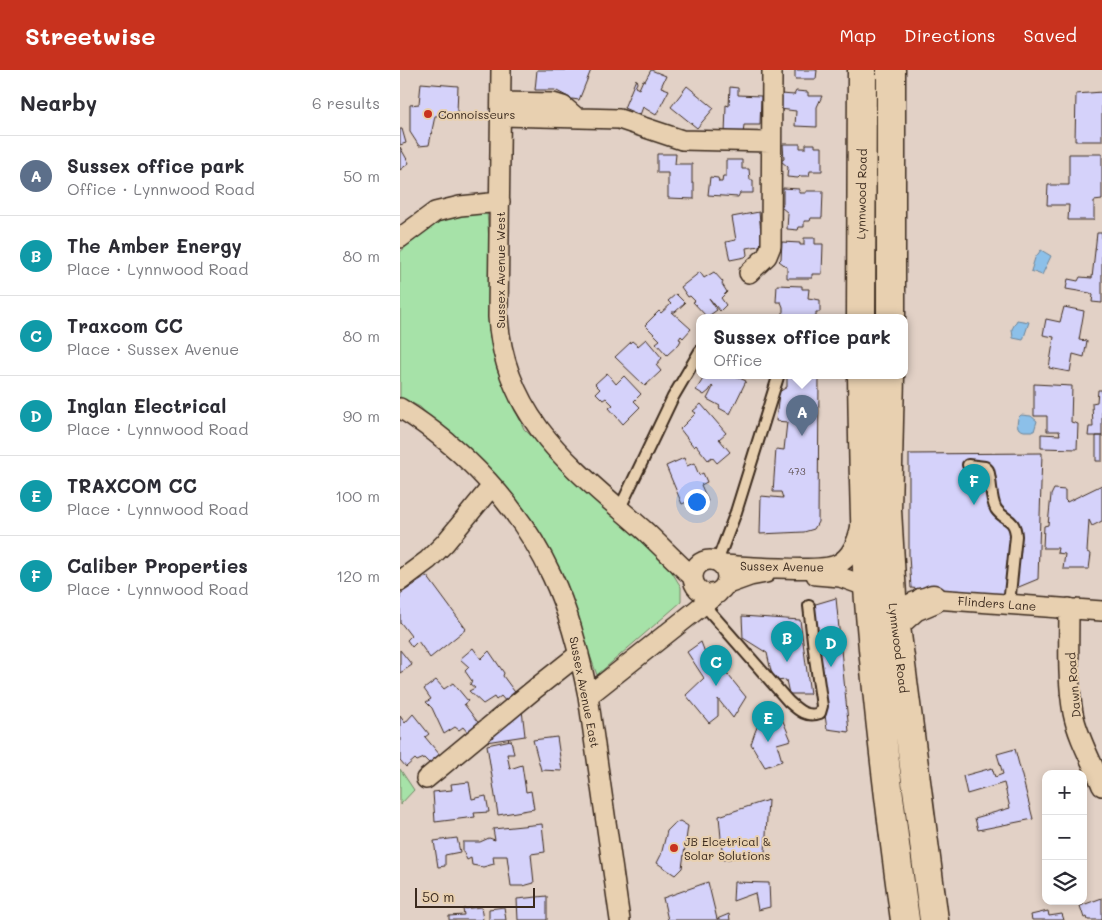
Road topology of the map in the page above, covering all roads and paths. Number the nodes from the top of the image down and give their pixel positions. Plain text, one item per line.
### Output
1 (501, 70) edge
2 (772, 70) edge
3 (862, 70) edge
4 (892, 70) edge
5 (500, 109) junction
6 (771, 142) junction
7 (500, 202) junction
8 (400, 238) edge
9 (749, 273) dead end
10 (861, 314) edge
11 (891, 314) edge
12 (696, 358) edge
13 (777, 379) edge
14 (862, 379) edge
15 (890, 379) edge
16 (400, 408) edge
17 (968, 465) dead end
18 (492, 486) junction
19 (619, 510) junction
20 (876, 510) junction
21 (647, 534) junction
22 (715, 562) junction
23 (400, 581) edge
24 (705, 594) junction
25 (933, 599) joint
26 (885, 602) junction
27 (1009, 604) junction
28 (809, 606) dead end
29 (1069, 608) junction
30 (1102, 611) edge
31 (579, 654) junction
32 (588, 696) junction
33 (426, 779) dead end
34 (1102, 786) edge
35 (620, 920) edge
36 (905, 920) edge
37 (934, 920) edge

1 - 5 street, Sussex Avenue West
2 - 6 street
3 - 10 main road, Lynnwood Road
4 - 11 main road
5 - 6 street
5 - 7 street, Sussex Avenue West
6 - 9 street
7 - 8 street
7 - 19 street, Sussex Avenue West
12 - 19 lane
13 - 22 lane
14 - 20 main road
15 - 20 main road
16 - 18 street, Sussex Avenue East
17 - 27 lane
18 - 23 street
18 - 31 street, Sussex Avenue East
19 - 21 street, Sussex Avenue West
20 - 22 street, Sussex Avenue
20 - 26 main road
21 - 22 street, Sussex Avenue
21 - 24 street
22 - 24 street
22 - 24 street
24 - 26 street, Sussex Avenue
24 - 28 lane
24 - 32 street, Sussex Avenue
25 - 26 main road
25 - 27 street, Flinders Lane
26 - 36 main road, Lynnwood Road
26 - 37 main road, Lynnwood Road
27 - 29 street, Flinders Lane
29 - 30 street, Flinders Lane
29 - 34 street, Dawn Road
31 - 32 street, Sussex Avenue East
31 - 33 street
32 - 35 street, Sussex Avenue East

